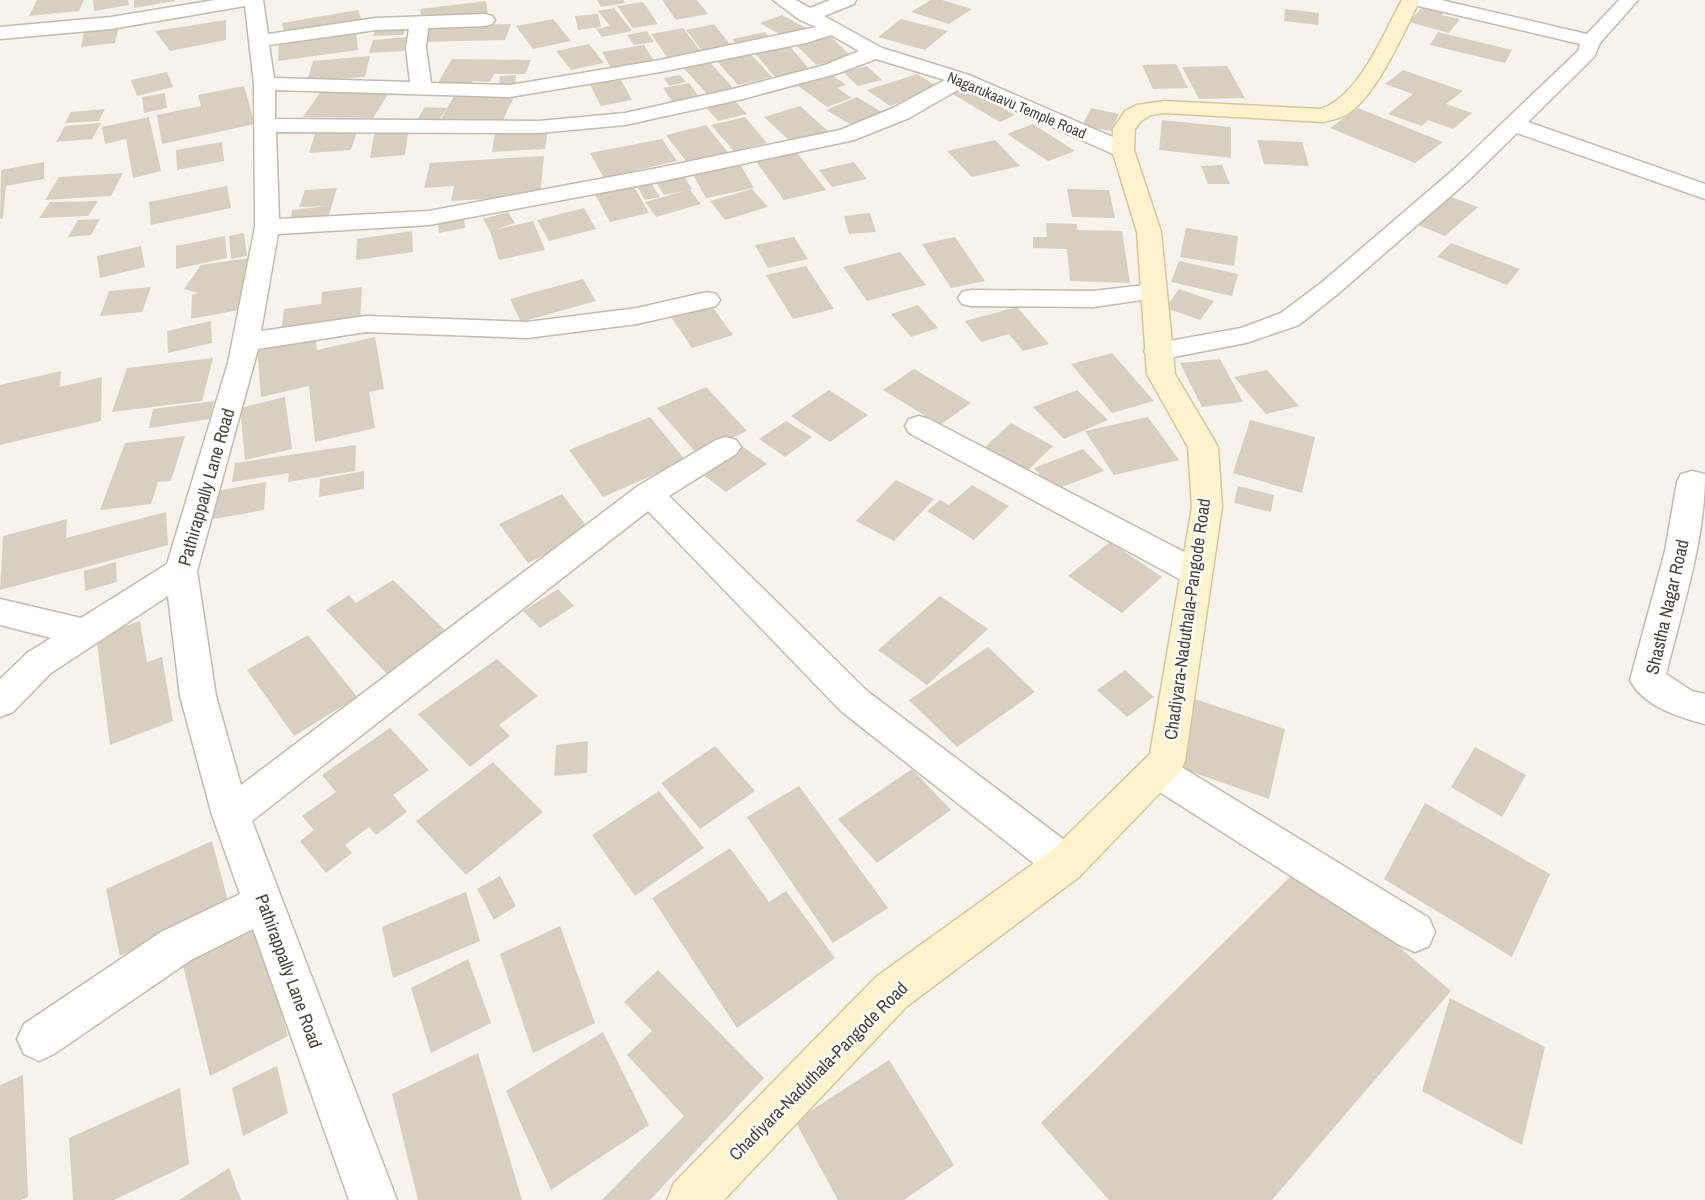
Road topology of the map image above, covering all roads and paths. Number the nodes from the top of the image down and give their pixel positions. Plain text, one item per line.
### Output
1 (782, 0) edge
2 (847, 0) edge
3 (1411, 0) edge
4 (1417, 0) edge
5 (1629, 0) edge
6 (390, 4) dead end
7 (321, 13) dead end
8 (259, 15) edge
9 (807, 16) junction
10 (485, 20) dead end
11 (419, 23) junction
12 (831, 29) junction
13 (0, 33) edge
14 (1591, 41) junction
15 (875, 52) junction
16 (962, 79) junction
17 (264, 84) junction
18 (420, 89) junction
19 (265, 124) junction
20 (1514, 124) junction
21 (1123, 150) junction
22 (1705, 192) edge
23 (267, 227) junction
24 (1154, 292) junction
25 (970, 298) dead end
26 (707, 300) dead end
27 (246, 342) junction
28 (1158, 351) junction
29 (919, 426) dead end
30 (726, 447) dead end
31 (1705, 485) edge
32 (650, 494) junction
33 (181, 571) junction
34 (1197, 573) junction
35 (0, 612) edge
36 (86, 633) junction
37 (0, 702) edge
38 (1705, 709) edge
39 (1157, 771) junction
40 (231, 815) junction
41 (1065, 864) junction
42 (264, 903) junction
43 (1415, 932) dead end
44 (39, 1039) dead end
45 (373, 1200) edge
46 (691, 1200) edge

1 - 9 street, Nagarukaavu Temple Road
2 - 9 street
3 - 21 street
4 - 14 street
5 - 14 street
6 - 7 street
8 - 11 street
8 - 13 street
8 - 17 street, Pathirappally Lane Road
9 - 12 street, Nagarukaavu Temple Road
10 - 11 street
11 - 18 street
12 - 15 street, Nagarukaavu Temple Road
12 - 18 street
14 - 20 street
15 - 16 street, Nagarukaavu Temple Road
15 - 19 street
16 - 21 street, Nagarukaavu Temple Road
16 - 23 street
17 - 18 street
17 - 19 street, Pathirappally Lane Road
19 - 23 street, Pathirappally Lane Road
20 - 22 street
20 - 28 street
21 - 24 street, Chadiyara-Naduthala-Pangode Road
23 - 27 street, Pathirappally Lane Road
24 - 25 street
24 - 28 street, Chadiyara-Naduthala-Pangode Road
26 - 27 street
27 - 33 street, Pathirappally Lane Road
28 - 34 street, Chadiyara-Naduthala-Pangode Road
29 - 34 street
30 - 32 street
31 - 38 street, Shastha Nagar Road
32 - 40 street
32 - 41 street
33 - 36 street
33 - 40 street, Pathirappally Lane Road
34 - 39 street, Chadiyara-Naduthala-Pangode Road
35 - 36 street
36 - 37 street
39 - 41 street, Chadiyara-Naduthala-Pangode Road
39 - 43 street
40 - 42 street, Pathirappally Lane Road
41 - 46 street, Chadiyara-Naduthala-Pangode Road
42 - 44 street
42 - 45 street, Pathirappally Lane Road

